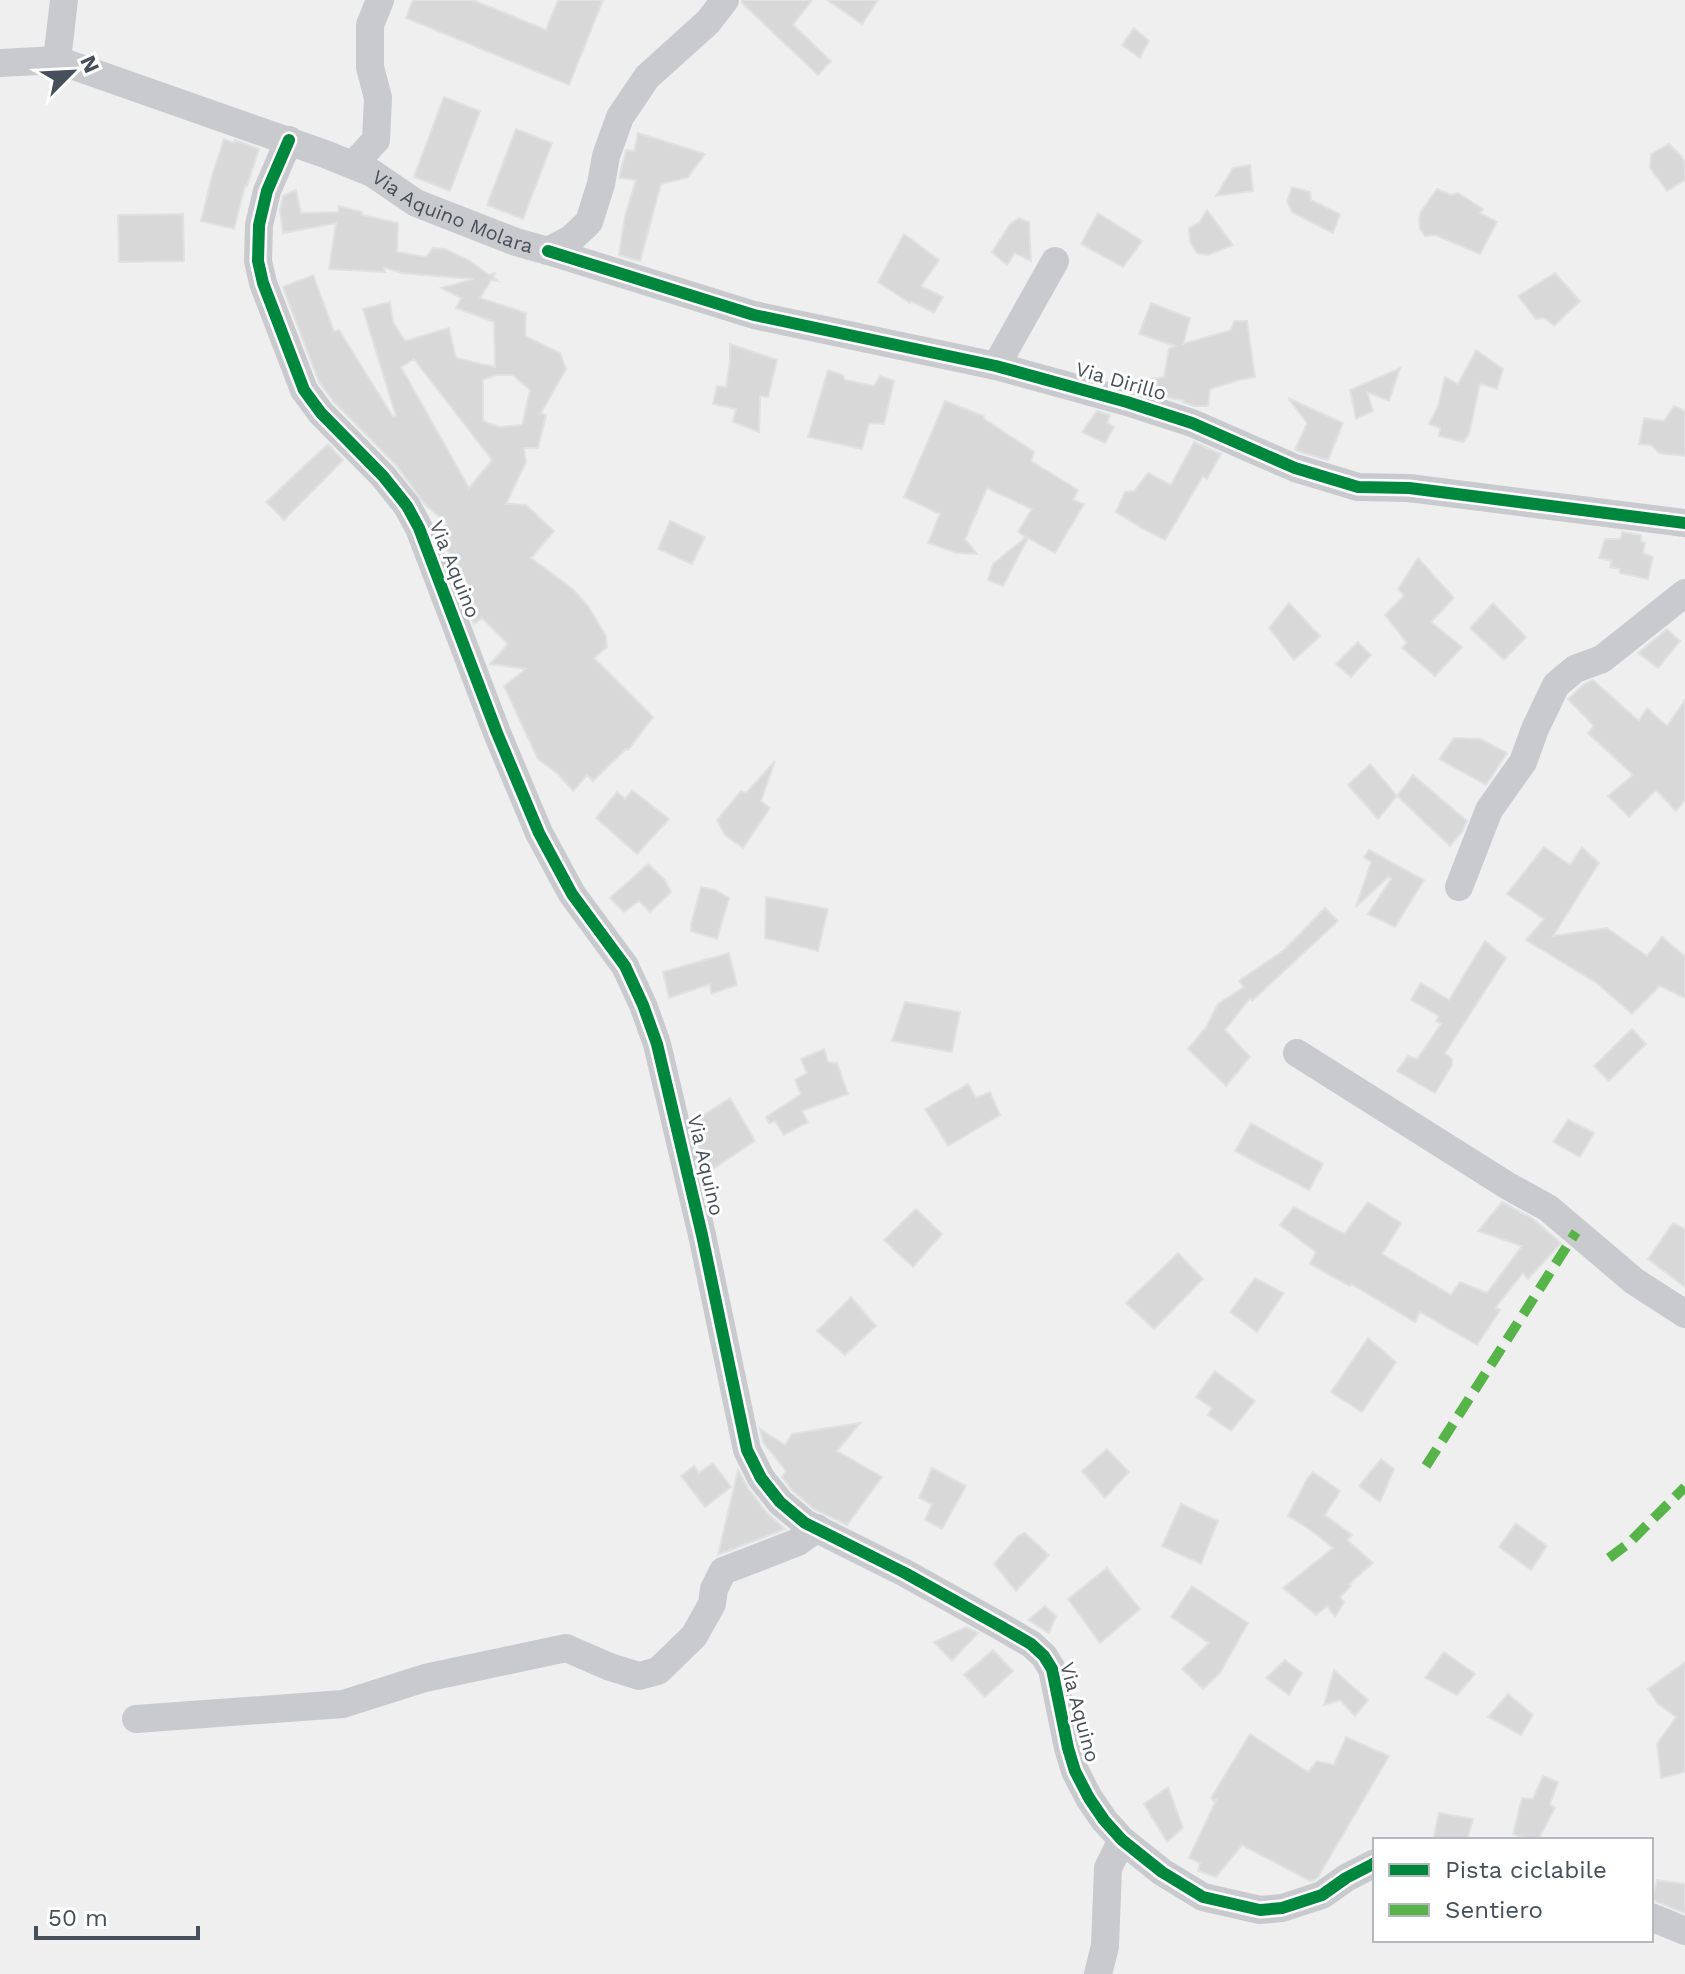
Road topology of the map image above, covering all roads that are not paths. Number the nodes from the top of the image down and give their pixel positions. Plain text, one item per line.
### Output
1 (64, 0) edge
2 (380, 0) edge
3 (725, 0) edge
4 (57, 60) junction
5 (0, 63) edge
6 (289, 140) junction
7 (353, 165) junction
8 (548, 251) junction
9 (1055, 261) dead end
10 (996, 366) junction
11 (1685, 523) edge
12 (1685, 593) edge
13 (1459, 887) dead end
14 (1297, 1053) dead end
15 (1685, 1314) edge
16 (817, 1528) junction
17 (136, 1719) dead end
18 (1122, 1840) junction
19 (1373, 1864) edge
20 (1653, 1918) edge
21 (1685, 1931) edge
22 (1098, 1974) edge

1 - 4 street
2 - 7 street
3 - 8 street, Via Aquino Molara
4 - 5 street
4 - 6 street
6 - 7 street, Via Aquino Molara
6 - 16 street, Via Aquino
7 - 8 street, Via Aquino Molara
8 - 10 street, Via Dirillo
9 - 10 street
10 - 11 street, Via Dirillo
12 - 13 street
14 - 15 street
16 - 17 street
16 - 18 street, Via Aquino
18 - 19 street, Via Aquino
18 - 22 street
20 - 21 street

